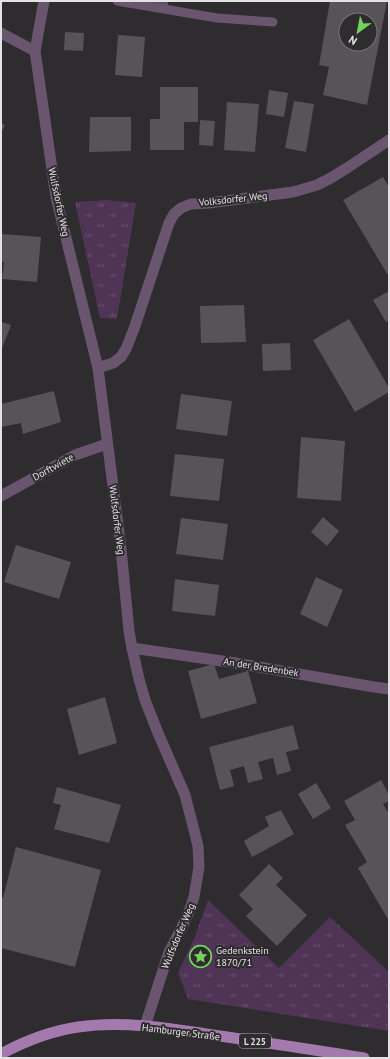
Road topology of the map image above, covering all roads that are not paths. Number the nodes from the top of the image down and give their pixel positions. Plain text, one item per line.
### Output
1 (44, 1) edge
2 (117, 1) edge
3 (273, 22) dead end
4 (1, 33) edge
5 (35, 52) junction
6 (389, 140) edge
7 (98, 368) junction
8 (107, 444) junction
9 (1, 496) edge
10 (132, 648) junction
11 (389, 689) edge
12 (145, 1026) junction
13 (1, 1054) edge
14 (327, 1055) edge
15 (364, 1058) edge

1 - 5 street, Wulfsdorfer Weg
2 - 3 lane
4 - 5 street
5 - 7 street, Wulfsdorfer Weg
6 - 7 street, Volksdorfer Weg
7 - 8 street, Wulfsdorfer Weg
8 - 9 street, Dorftwiete
8 - 10 street, Wulfsdorfer Weg
10 - 11 street, An der Bredenbek
10 - 12 street, Wulfsdorfer Weg
12 - 13 main road, Hamburger Straße / L 225
12 - 14 main road, Hamburger Straße / L 225
14 - 15 main road, Hamburger Straße / L 225

